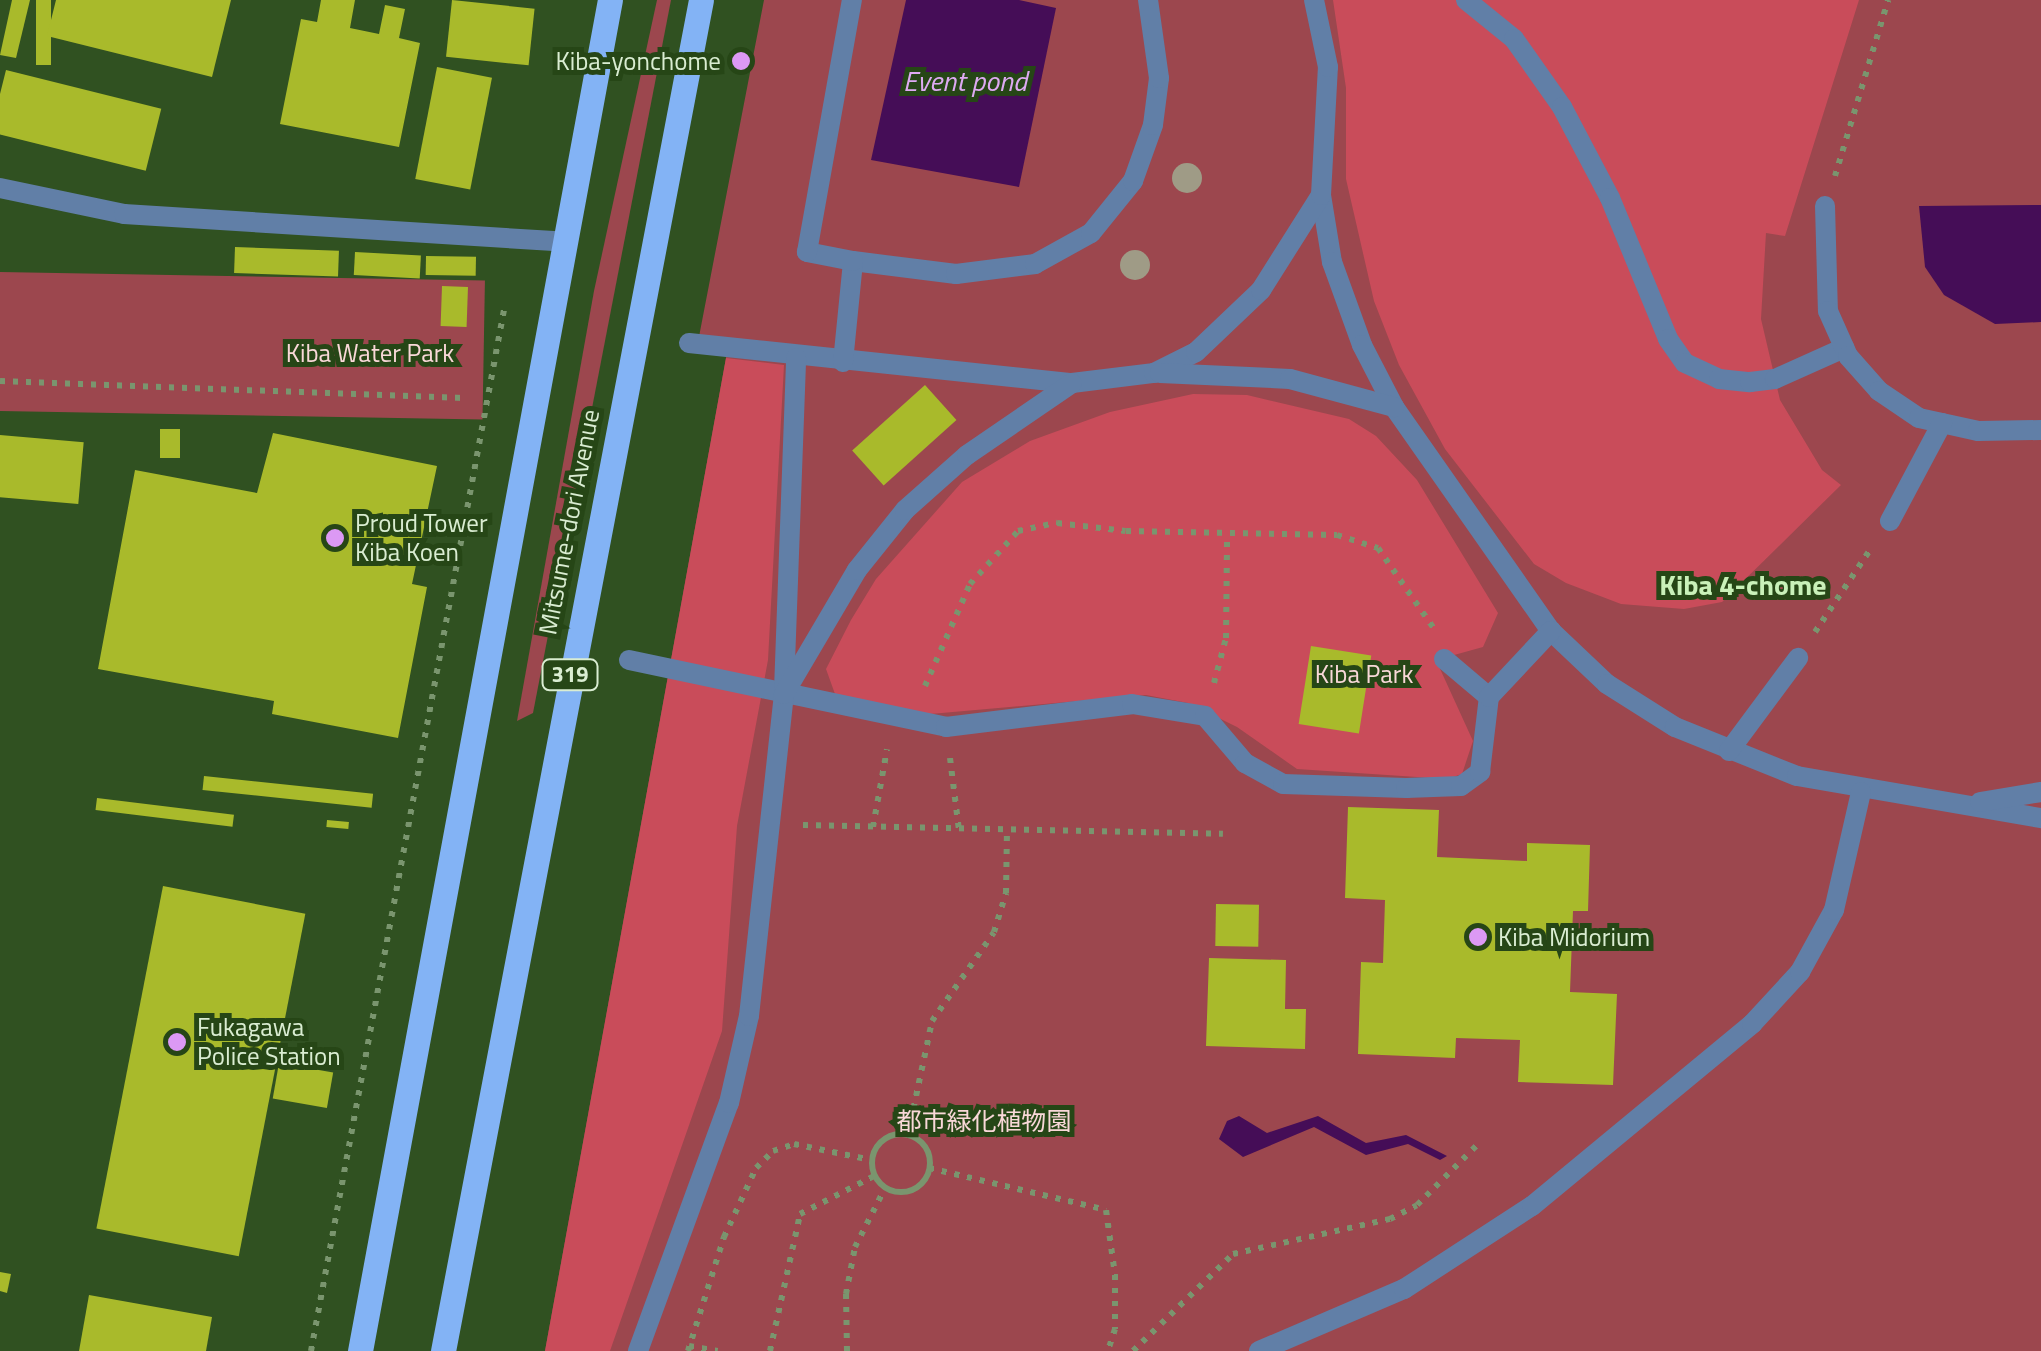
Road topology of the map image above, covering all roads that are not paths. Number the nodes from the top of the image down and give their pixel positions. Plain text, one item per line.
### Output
1 (610, 0) edge
2 (701, 0) edge
3 (852, 0) edge
4 (1148, 0) edge
5 (1314, 0) edge
6 (1466, 0) edge
7 (0, 188) edge
8 (1320, 194) junction
9 (1825, 206) road end
10 (566, 242) junction
11 (853, 261) junction
12 (689, 343) dead end
13 (1844, 348) junction
14 (796, 358) junction
15 (843, 362) junction
16 (1154, 373) junction
17 (1072, 383) junction
18 (1394, 407) junction
19 (1942, 423) junction
20 (2041, 430) edge
21 (1890, 520) road end
22 (1551, 631) junction
23 (1798, 658) road end
24 (1444, 659) road end
25 (629, 660) dead end
26 (784, 694) junction
27 (1489, 697) junction
28 (1730, 751) junction
29 (1861, 792) junction
30 (2041, 792) edge
31 (1968, 804) junction
32 (2041, 818) edge
33 (360, 1351) edge
34 (442, 1351) edge
35 (638, 1351) edge
36 (1259, 1351) edge

1 - 10 main road, Mitsume-dori Avenue
2 - 34 main road, Mitsume-dori Avenue / 319
3 - 11 street
4 - 11 street
5 - 8 street
6 - 13 street
7 - 10 street
8 - 16 street
8 - 18 street
9 - 13 street
10 - 33 main road, Mitsume-dori Avenue
11 - 15 street
12 - 14 street
13 - 19 street
14 - 15 street
14 - 26 street
15 - 17 street
16 - 17 street
16 - 18 street
17 - 26 street
18 - 22 street
19 - 20 street
19 - 21 street
22 - 27 street
22 - 28 street
23 - 28 street
24 - 27 street
25 - 26 street
26 - 27 street
26 - 35 street
28 - 29 street
29 - 31 street
29 - 36 street
30 - 31 street
31 - 32 street

